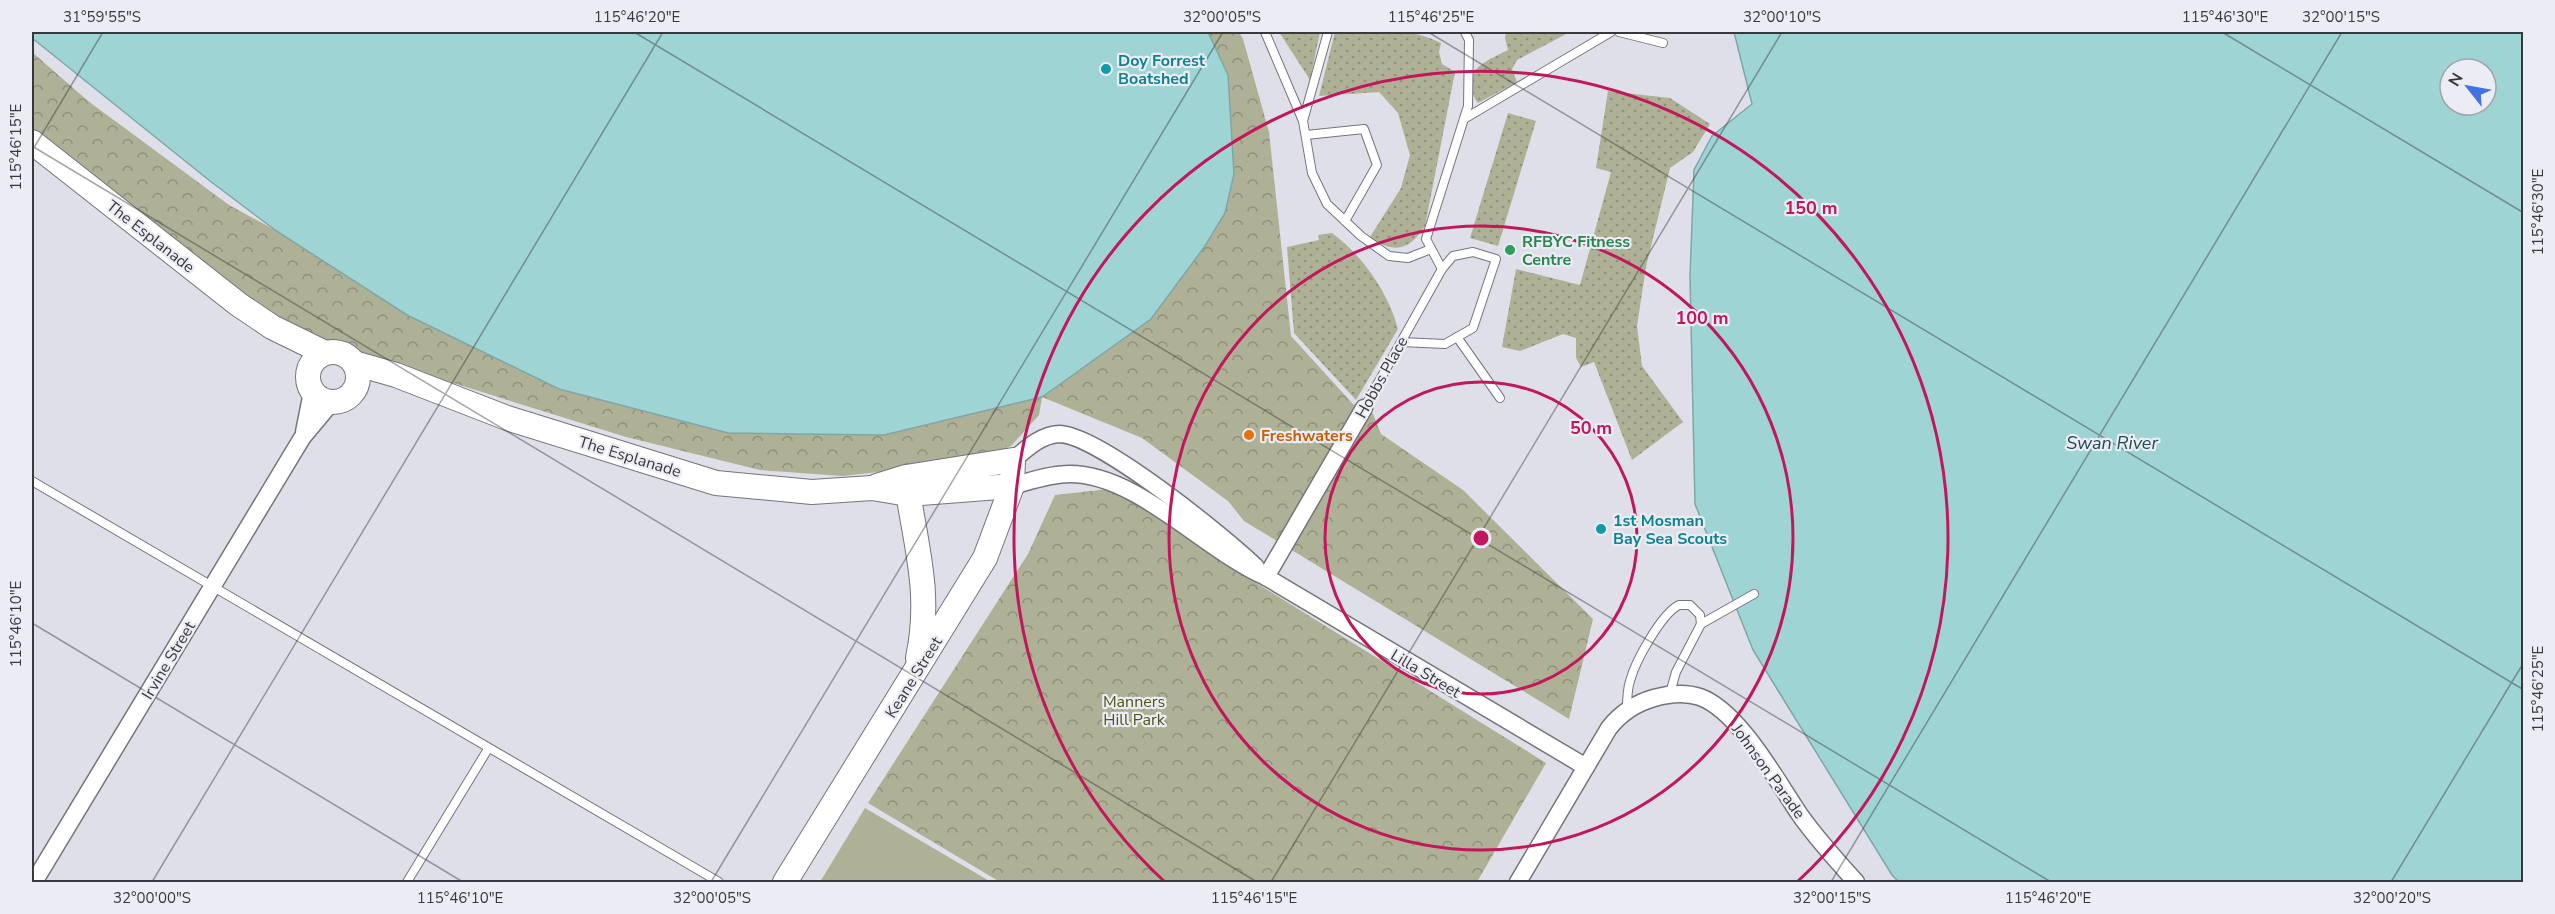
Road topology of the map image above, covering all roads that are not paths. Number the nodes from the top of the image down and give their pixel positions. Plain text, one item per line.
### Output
1 (1265, 32) edge
2 (1328, 32) edge
3 (1465, 32) edge
4 (1611, 32) edge
5 (1618, 32) edge
6 (1663, 43) dead end
7 (1464, 119) junction
8 (1303, 121) junction
9 (1306, 135) junction
10 (32, 142) edge
11 (1345, 221) junction
12 (1431, 249) junction
13 (1442, 269) junction
14 (1457, 337) junction
15 (1401, 342) junction
16 (319, 358) junction
17 (355, 375) junction
18 (322, 397) junction
19 (1500, 398) dead end
20 (1364, 408) joint
21 (1013, 460) junction
22 (32, 481) edge
23 (907, 486) junction
24 (1012, 486) junction
25 (1266, 577) junction
26 (211, 588) junction
27 (1754, 594) dead end
28 (1701, 624) junction
29 (915, 674) junction
30 (1670, 693) junction
31 (1627, 710) junction
32 (488, 749) junction
33 (1586, 767) junction
34 (34, 882) edge
35 (407, 882) edge
36 (719, 882) edge
37 (785, 882) edge
38 (1518, 882) edge
39 (1856, 882) edge

1 - 8 lane
2 - 8 lane
3 - 7 lane
4 - 7 lane
5 - 6 lane
7 - 12 lane
8 - 9 lane
9 - 11 lane
9 - 11 lane
10 - 16 street, The Esplanade
11 - 12 lane
12 - 13 lane
13 - 14 lane
13 - 15 lane, Hobbs Place
14 - 15 lane
14 - 19 lane
15 - 20 lane, Hobbs Place
16 - 17 street
16 - 18 street
17 - 18 street
17 - 23 street, The Esplanade
18 - 26 street, Irvine Street
20 - 25 street, Hobbs Place
21 - 23 street, The Esplanade
21 - 24 street, Keane Street
21 - 25 street, Lilla Street
22 - 26 lane
23 - 24 street, The Esplanade
23 - 29 street
24 - 25 street, Lilla Street
24 - 29 street, Keane Street
25 - 33 street, Lilla Street
26 - 32 lane
26 - 34 street, Irvine Street
27 - 28 lane
28 - 30 lane
28 - 31 lane
29 - 37 street, Keane Street
30 - 31 street, Johnson Parade
30 - 39 street, Johnson Parade
31 - 33 street, Johnson Parade
32 - 35 lane
32 - 36 lane
33 - 38 street, Johnson Parade

